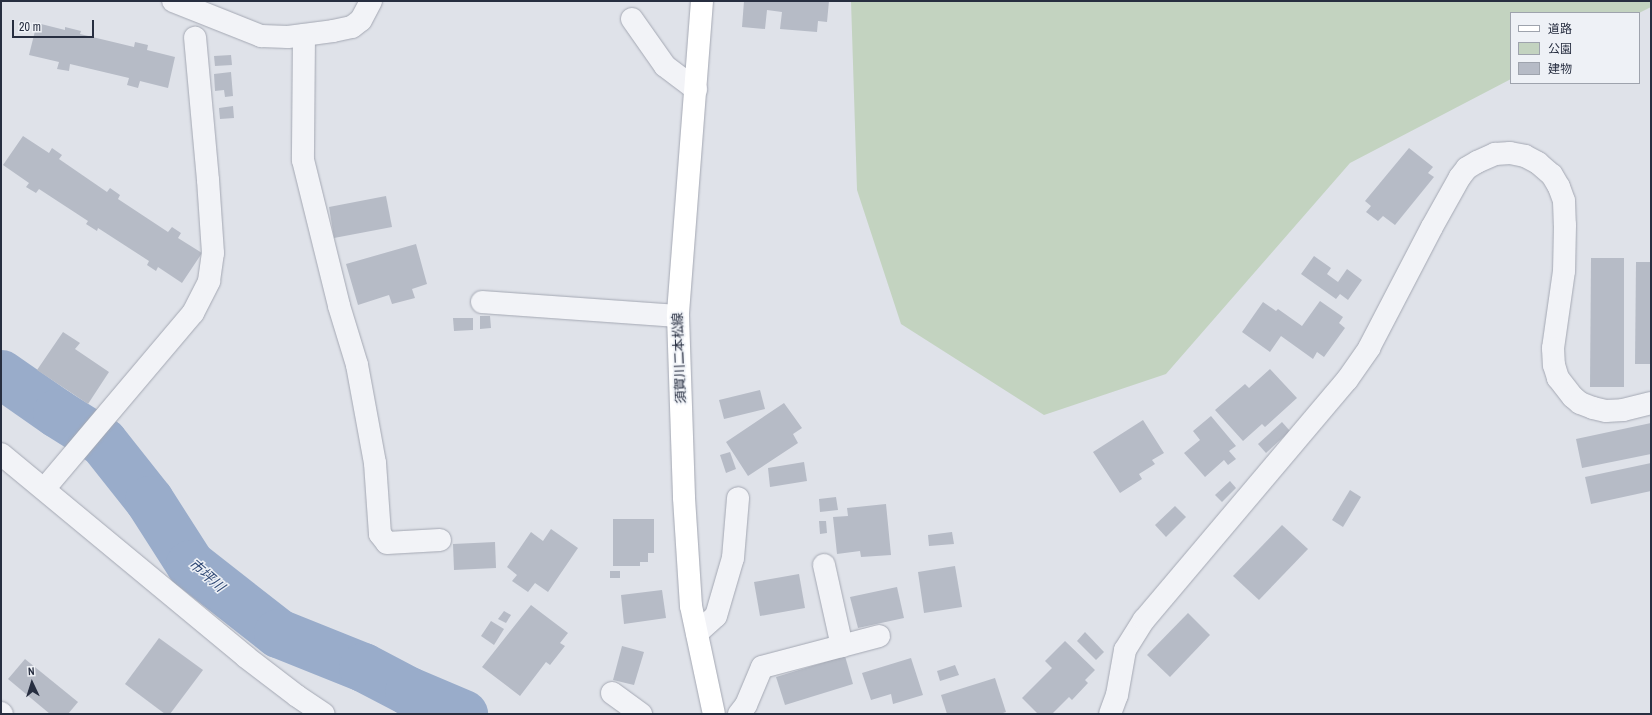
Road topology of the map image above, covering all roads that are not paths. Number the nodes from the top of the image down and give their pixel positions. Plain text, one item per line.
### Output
1 (173, 1) edge
2 (371, 1) edge
3 (702, 1) edge
4 (632, 19) dead end
5 (304, 35) junction
6 (195, 38) dead end
7 (696, 89) junction
8 (482, 302) dead end
9 (678, 316) junction
10 (1651, 403) edge
11 (1, 454) edge
12 (45, 488) junction
13 (738, 498) dead end
14 (440, 540) dead end
15 (824, 565) dead end
16 (697, 633) junction
17 (879, 636) dead end
18 (842, 646) junction
19 (612, 693) dead end
20 (324, 714) edge
21 (641, 714) edge
22 (714, 714) edge
23 (739, 714) edge
24 (1110, 714) edge

1 - 5 street
2 - 5 street
3 - 7 main road, 須賀川二本松線
4 - 7 street
5 - 14 street
6 - 12 street
7 - 9 main road, 須賀川二本松線
8 - 9 street
9 - 16 main road, 須賀川二本松線
10 - 24 street
11 - 12 street
12 - 20 street
13 - 16 street
15 - 18 street
16 - 22 main road, 須賀川二本松線
17 - 18 street
18 - 23 street
19 - 21 street

